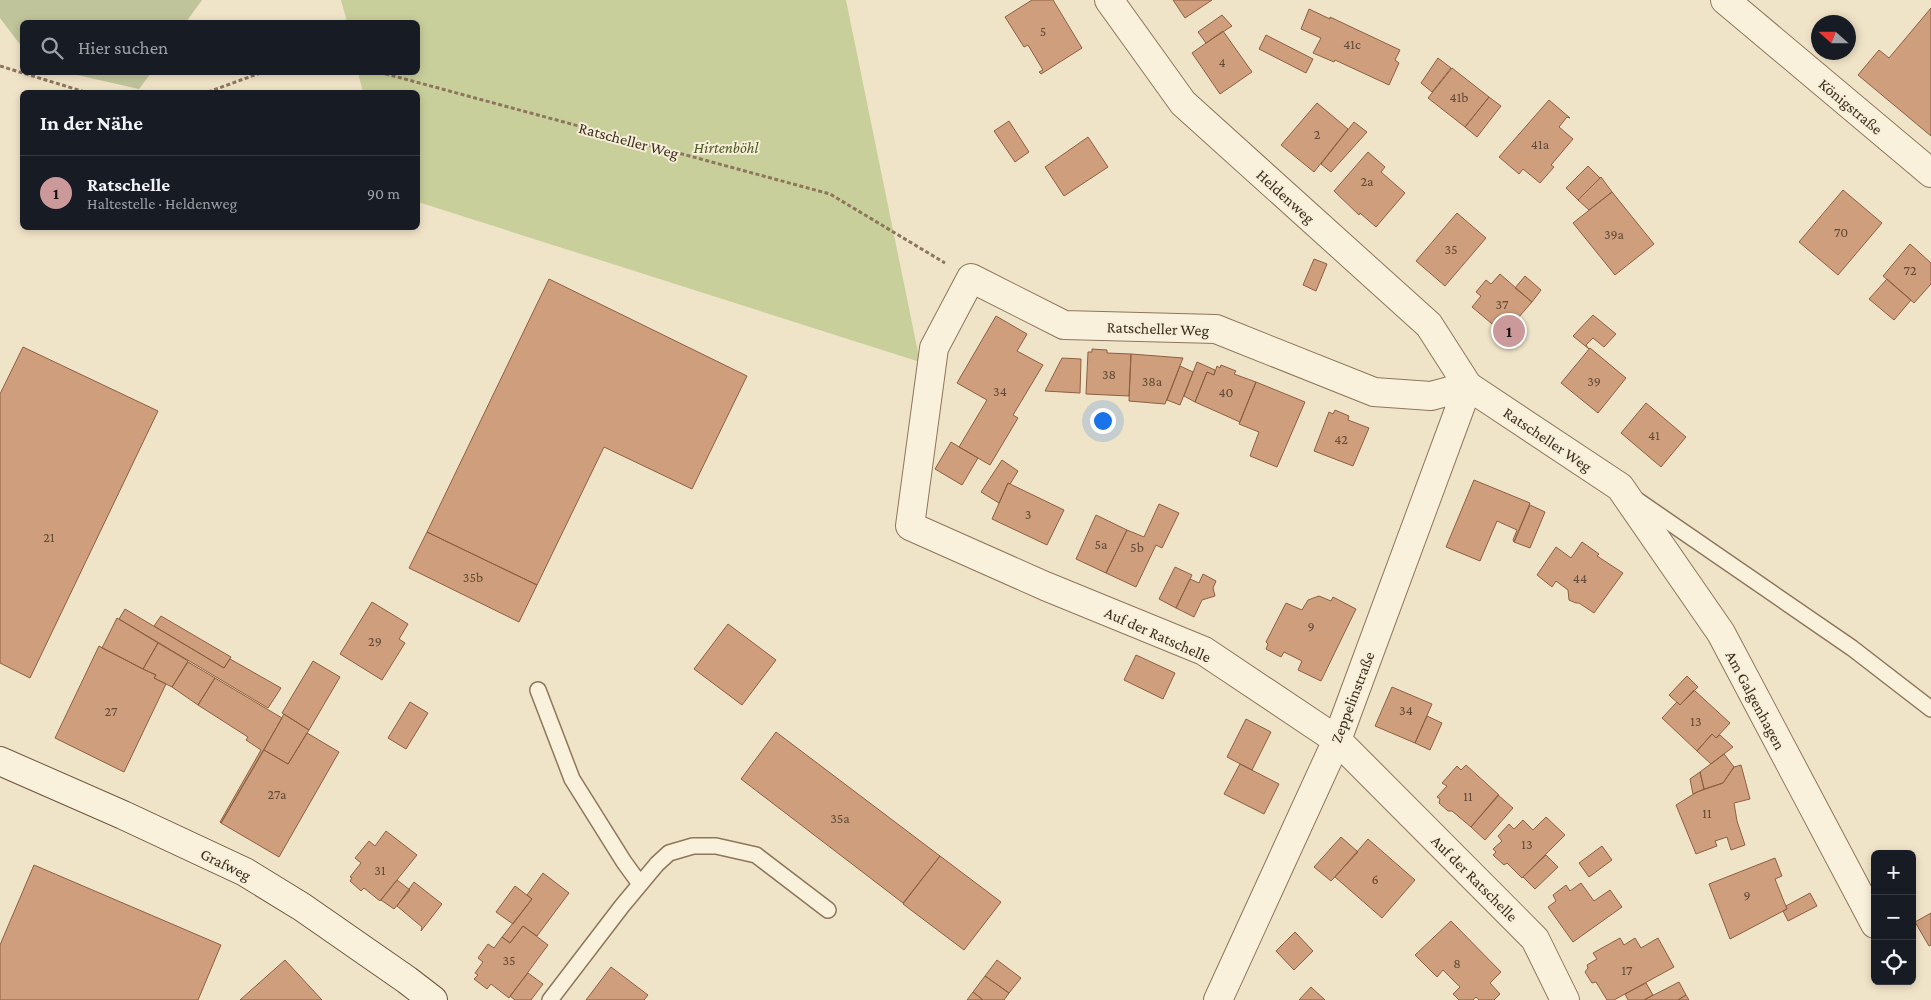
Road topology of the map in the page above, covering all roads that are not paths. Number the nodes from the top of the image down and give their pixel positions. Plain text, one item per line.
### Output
1 (1109, 0) edge
2 (1726, 0) edge
3 (1931, 173) edge
4 (971, 278) joint
5 (1468, 386) junction
6 (1620, 487) junction
7 (538, 690) dead end
8 (1931, 709) edge
9 (1337, 740) junction
10 (0, 761) edge
11 (640, 884) junction
12 (828, 910) dead end
13 (1871, 916) edge
14 (432, 1000) edge
15 (550, 1000) edge
16 (1218, 1000) edge
17 (1566, 1000) edge

1 - 5 street, Heldenweg
2 - 3 street, Königstraße
4 - 5 street, Ratscheller Weg
4 - 9 street, Auf der Ratschelle
5 - 6 street, Ratscheller Weg
5 - 9 street, Zeppelinstraße
6 - 8 lane, Ratscheller Weg
6 - 13 street, Am Galgenhagen
7 - 11 lane
9 - 16 street, Zeppelinstraße
9 - 17 street, Auf der Ratschelle
10 - 14 street, Grafweg
11 - 12 lane
11 - 15 lane

